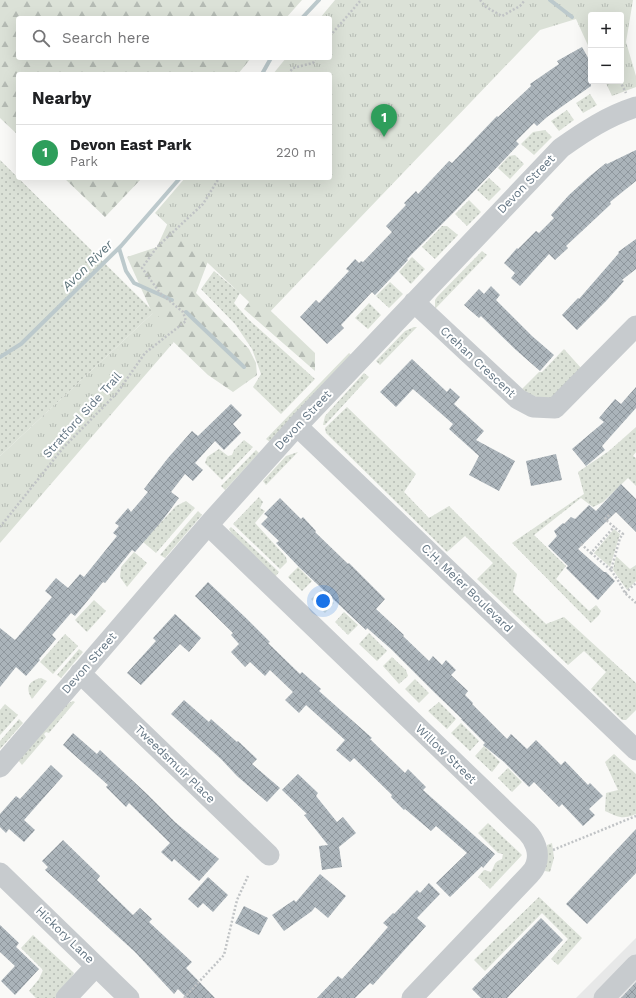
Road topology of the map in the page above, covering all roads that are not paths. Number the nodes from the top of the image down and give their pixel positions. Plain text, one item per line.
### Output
1 (636, 107) edge
2 (414, 302) junction
3 (636, 326) edge
4 (297, 426) junction
5 (208, 525) junction
6 (80, 673) junction
7 (633, 742) edge
8 (0, 766) edge
9 (269, 855) dead end
10 (0, 873) edge
11 (636, 965) edge
12 (96, 966) junction
13 (66, 998) edge
14 (129, 998) edge
15 (412, 998) edge
16 (604, 998) edge

1 - 2 street, Devon Street
2 - 3 street, Crehan Crescent
2 - 4 street, Devon Street
4 - 5 street, Devon Street
4 - 7 street, C.H. Meier Boulevard
5 - 6 street, Devon Street
5 - 15 street, Willow Street
6 - 8 street, Devon Street
6 - 9 street, Tweedsmuir Place
10 - 12 street, Hickory Lane
11 - 16 street
12 - 13 street
12 - 14 street, Hickory Lane

